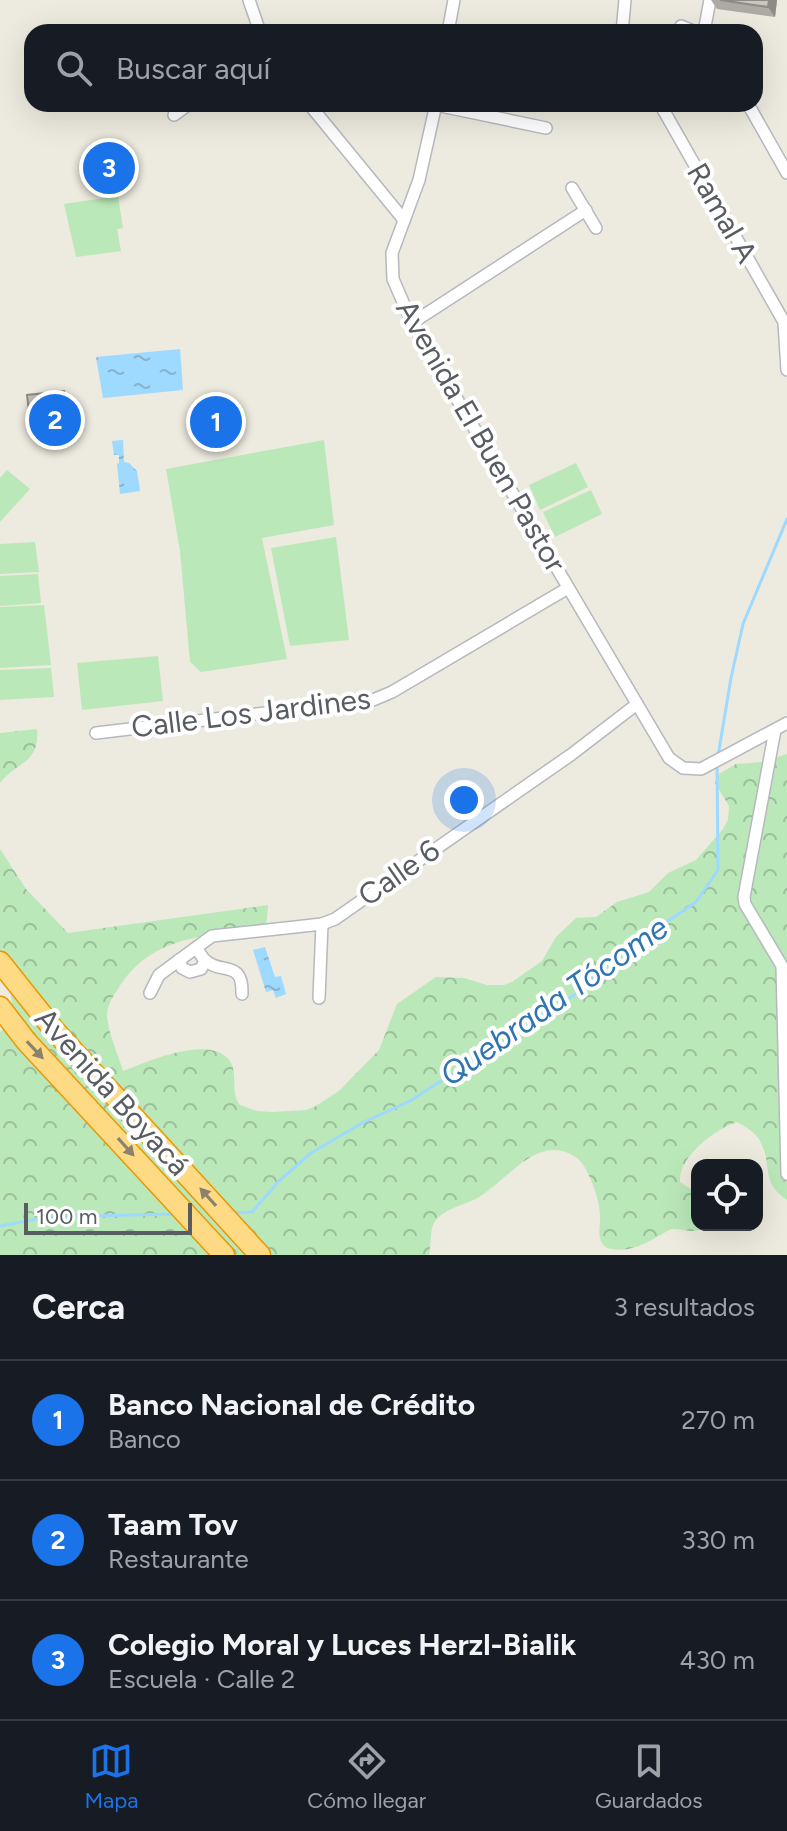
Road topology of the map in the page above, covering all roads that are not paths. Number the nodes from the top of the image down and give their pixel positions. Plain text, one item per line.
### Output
1 (249, 0) edge
2 (454, 0) edge
3 (625, 0) edge
4 (710, 0) edge
5 (257, 24) edge
6 (450, 24) edge
7 (623, 24) edge
8 (706, 24) edge
9 (178, 112) edge
10 (316, 112) edge
11 (434, 112) edge
12 (469, 112) edge
13 (665, 112) edge
14 (753, 112) edge
15 (174, 115) dead end
16 (546, 128) dead end
17 (787, 173) edge
18 (572, 188) dead end
19 (586, 210) junction
20 (404, 220) junction
21 (596, 228) dead end
22 (786, 321) edge
23 (412, 323) junction
24 (787, 370) edge
25 (568, 588) junction
26 (637, 704) junction
27 (787, 723) edge
28 (775, 730) junction
29 (96, 733) dead end
30 (322, 924) junction
31 (197, 948) junction
32 (179, 960) junction
33 (205, 961) junction
34 (0, 962) edge
35 (150, 993) dead end
36 (242, 994) dead end
37 (319, 998) dead end
38 (0, 1007) edge
39 (787, 1174) edge
40 (224, 1255) edge
41 (260, 1255) edge

1 - 5 street
2 - 6 street
3 - 7 street
4 - 8 street
9 - 15 street
10 - 20 street
11 - 20 street, Avenida El Buen Pastor
12 - 16 street
13 - 22 street, Ramal A
14 - 17 street
18 - 19 street
19 - 21 street
19 - 23 street
20 - 23 street, Avenida El Buen Pastor
22 - 24 street, Ramal A
23 - 25 street, Avenida El Buen Pastor
25 - 26 street, Avenida El Buen Pastor
25 - 29 street, Calle Los Jardines
26 - 28 street, Avenida El Buen Pastor
26 - 30 street, Calle 6
27 - 28 street
28 - 39 street
30 - 31 street, Calle 6
30 - 37 street
31 - 32 street, Calle 6
31 - 33 street
32 - 33 street
32 - 35 street, Calle 6
33 - 36 street
41 -> 34 highway, Avenida Boyacá
38 -> 40 highway, Avenida Boyacá

